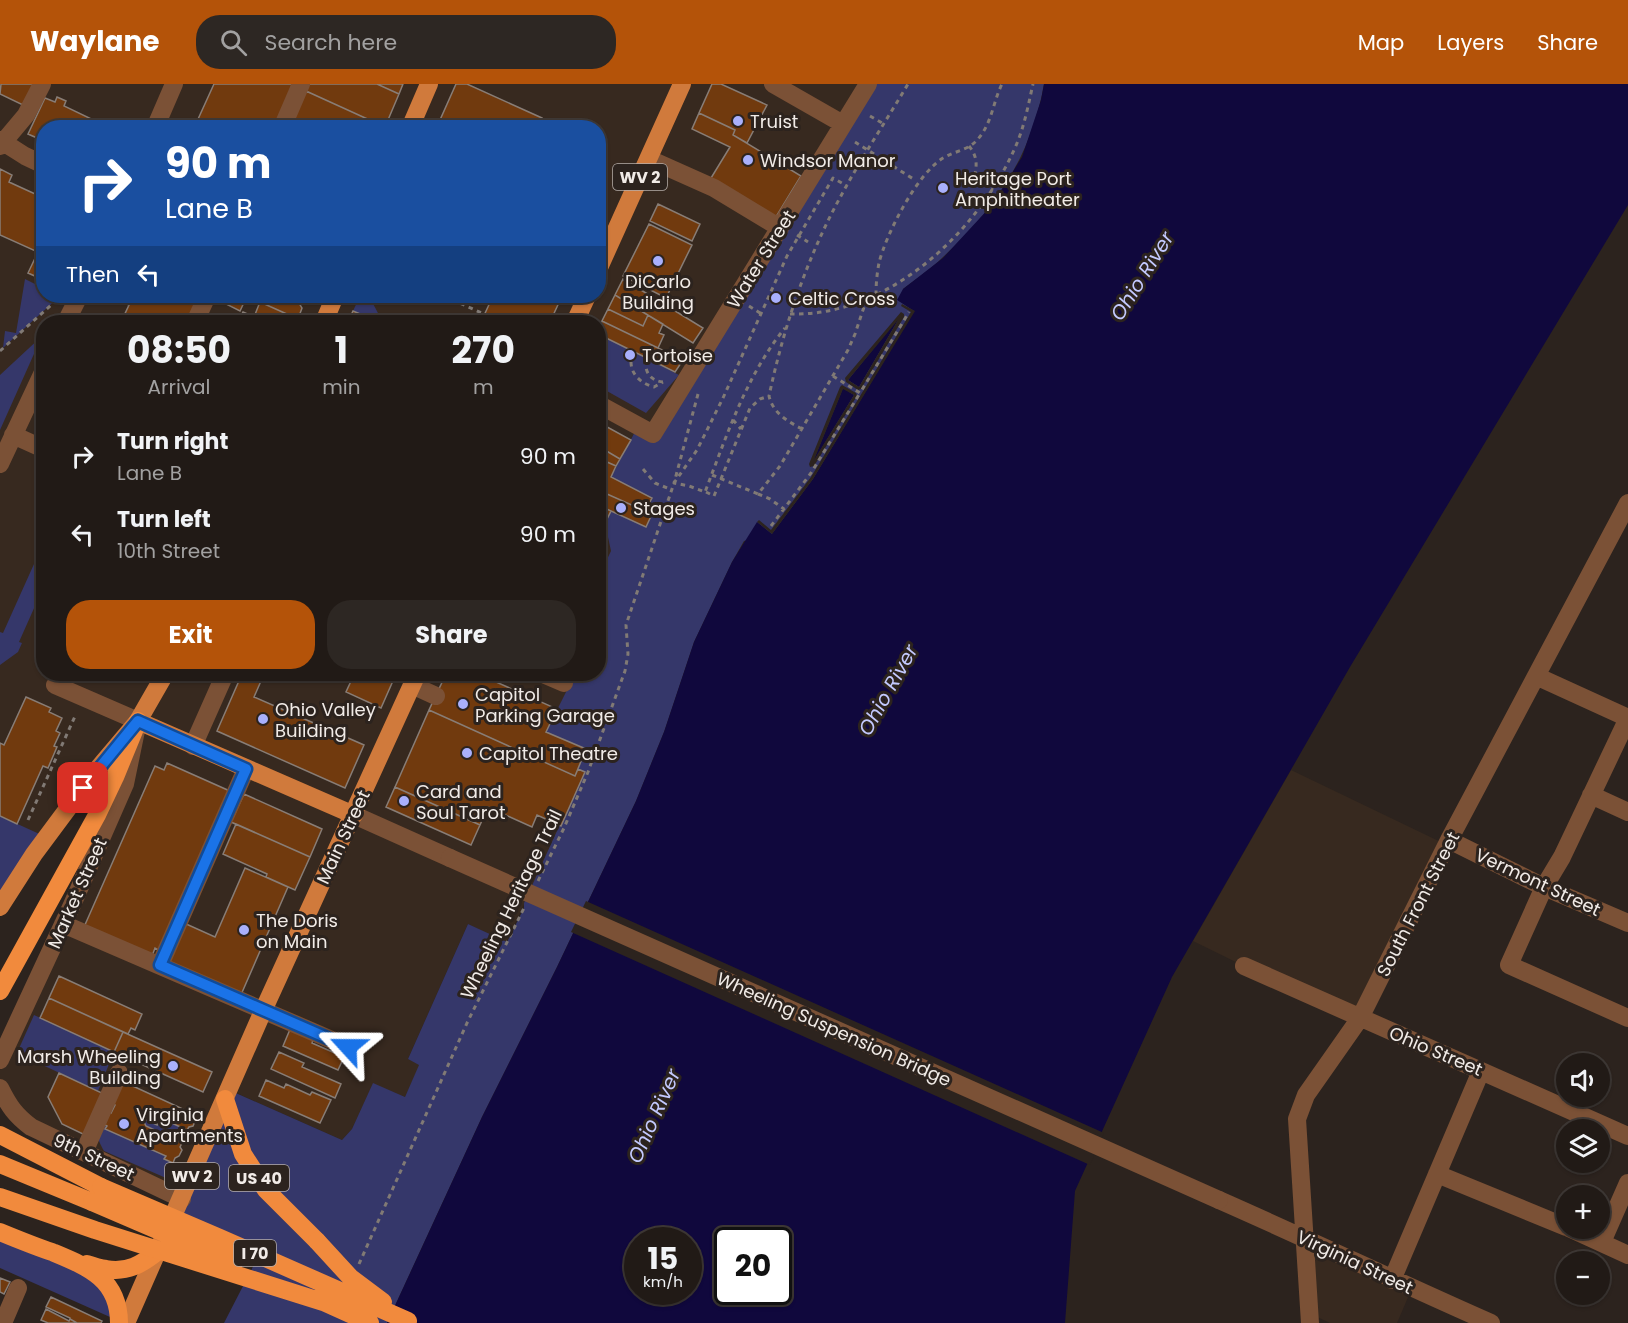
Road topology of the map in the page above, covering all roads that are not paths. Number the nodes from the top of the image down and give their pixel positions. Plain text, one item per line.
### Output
1 (42, 84) edge
2 (174, 84) edge
3 (301, 84) edge
4 (429, 84) edge
5 (682, 84) edge
6 (773, 84) edge
7 (868, 84) edge
8 (158, 120) edge
9 (285, 120) edge
10 (413, 120) edge
11 (843, 124) junction
12 (1, 142) edge
13 (648, 159) junction
14 (36, 161) edge
15 (780, 228) junction
16 (606, 252) edge
17 (36, 387) edge
18 (606, 408) edge
19 (13, 435) junction
20 (36, 445) edge
21 (0, 464) edge
22 (1628, 503) edge
23 (1536, 676) junction
24 (161, 681) edge
25 (222, 681) edge
26 (414, 681) edge
27 (417, 681) edge
28 (559, 681) edge
29 (564, 683) dead end
30 (55, 685) dead end
31 (436, 696) dead end
32 (1628, 718) edge
33 (138, 721) junction
34 (194, 746) junction
35 (246, 769) junction
36 (1591, 795) junction
37 (1628, 812) edge
38 (354, 815) junction
39 (1449, 840) junction
40 (1544, 887) junction
41 (0, 907) edge
42 (1628, 923) edge
43 (63, 924) junction
44 (160, 965) junction
45 (1244, 966) dead end
46 (0, 992) edge
47 (263, 1011) junction
48 (1360, 1018) junction
49 (1628, 1018) edge
50 (348, 1047) dead end
51 (0, 1060) edge
52 (1481, 1071) junction
53 (119, 1073) dead end
54 (0, 1088) edge
55 (225, 1099) junction
56 (0, 1135) edge
57 (1628, 1136) edge
58 (84, 1152) junction
59 (0, 1164) edge
60 (1437, 1174) junction
61 (1628, 1183) edge
62 (97, 1195) junction
63 (0, 1197) edge
64 (182, 1199) junction
65 (1219, 1200) joint
66 (1556, 1223) edge
67 (0, 1232) edge
68 (1306, 1238) junction
69 (1595, 1239) edge
70 (1602, 1242) junction
71 (158, 1252) junction
72 (1628, 1255) edge
73 (79, 1263) junction
74 (1392, 1280) junction
75 (18, 1288) dead end
76 (326, 1303) junction
77 (410, 1322) edge
78 (3, 1323) edge
79 (119, 1323) edge
80 (126, 1323) edge
81 (370, 1323) edge
82 (1310, 1323) edge
83 (1491, 1323) edge

1 - 12 street
2 - 8 street
3 - 9 street
4 - 10 main road
5 - 13 main road, WV 2
6 - 11 street
7 - 11 street, Water Street
11 - 15 street, Water Street
12 - 14 street
13 - 15 street
13 - 16 main road, WV 2
15 - 18 street, Water Street
17 - 19 street
19 - 20 street
19 - 21 street
22 - 23 street, South Front Street
23 - 32 street
23 - 39 street, South Front Street
24 - 33 main road, Market Street
25 - 34 street
26 - 38 main road, Main Street
27 - 31 street
28 - 29 street
30 - 33 street
32 - 36 street
33 - 34 main road
33 - 41 main road, Market Street
33 - 43 street, Market Street
33 - 46 highway
34 - 35 main road
35 - 38 main road
35 - 44 street
36 - 37 street
36 - 40 street
38 - 47 main road, Main Street
38 - 65 street, Wheeling Suspension Bridge, bridge
39 - 40 street, Vermont Street
39 - 48 street, South Front Street
40 - 42 street, Vermont Street
40 - 49 street
43 - 44 street
43 - 51 street, Market Street
44 - 47 street
45 - 48 street, Ohio Street
47 - 50 street
47 - 55 main road, Main Street
48 - 52 street, Ohio Street
48 - 68 street, South Front Street
52 - 57 street, Ohio Street
52 - 60 street
53 - 58 street
54 - 58 street, 9th Street
55 - 64 main road, WV 2
55 - 77 highway, US 40, bridge
56 - 62 highway, I 70
58 - 64 street, 9th Street
59 - 62 highway, I 70
60 - 66 street
60 - 74 street
61 - 70 street
62 - 76 highway, I 70, bridge
62 - 77 highway, I 70, bridge
63 - 76 highway, bridge
64 - 71 main road, WV 2
65 - 68 street, Virginia Street
67 - 73 highway
68 - 74 street, Virginia Street
68 - 82 street, South Front Street
69 - 70 street
70 - 72 street
71 - 73 highway
71 - 80 main road, WV 2
73 - 79 highway
74 - 83 street, Virginia Street
75 - 78 street
76 - 81 highway, I 70, bridge

